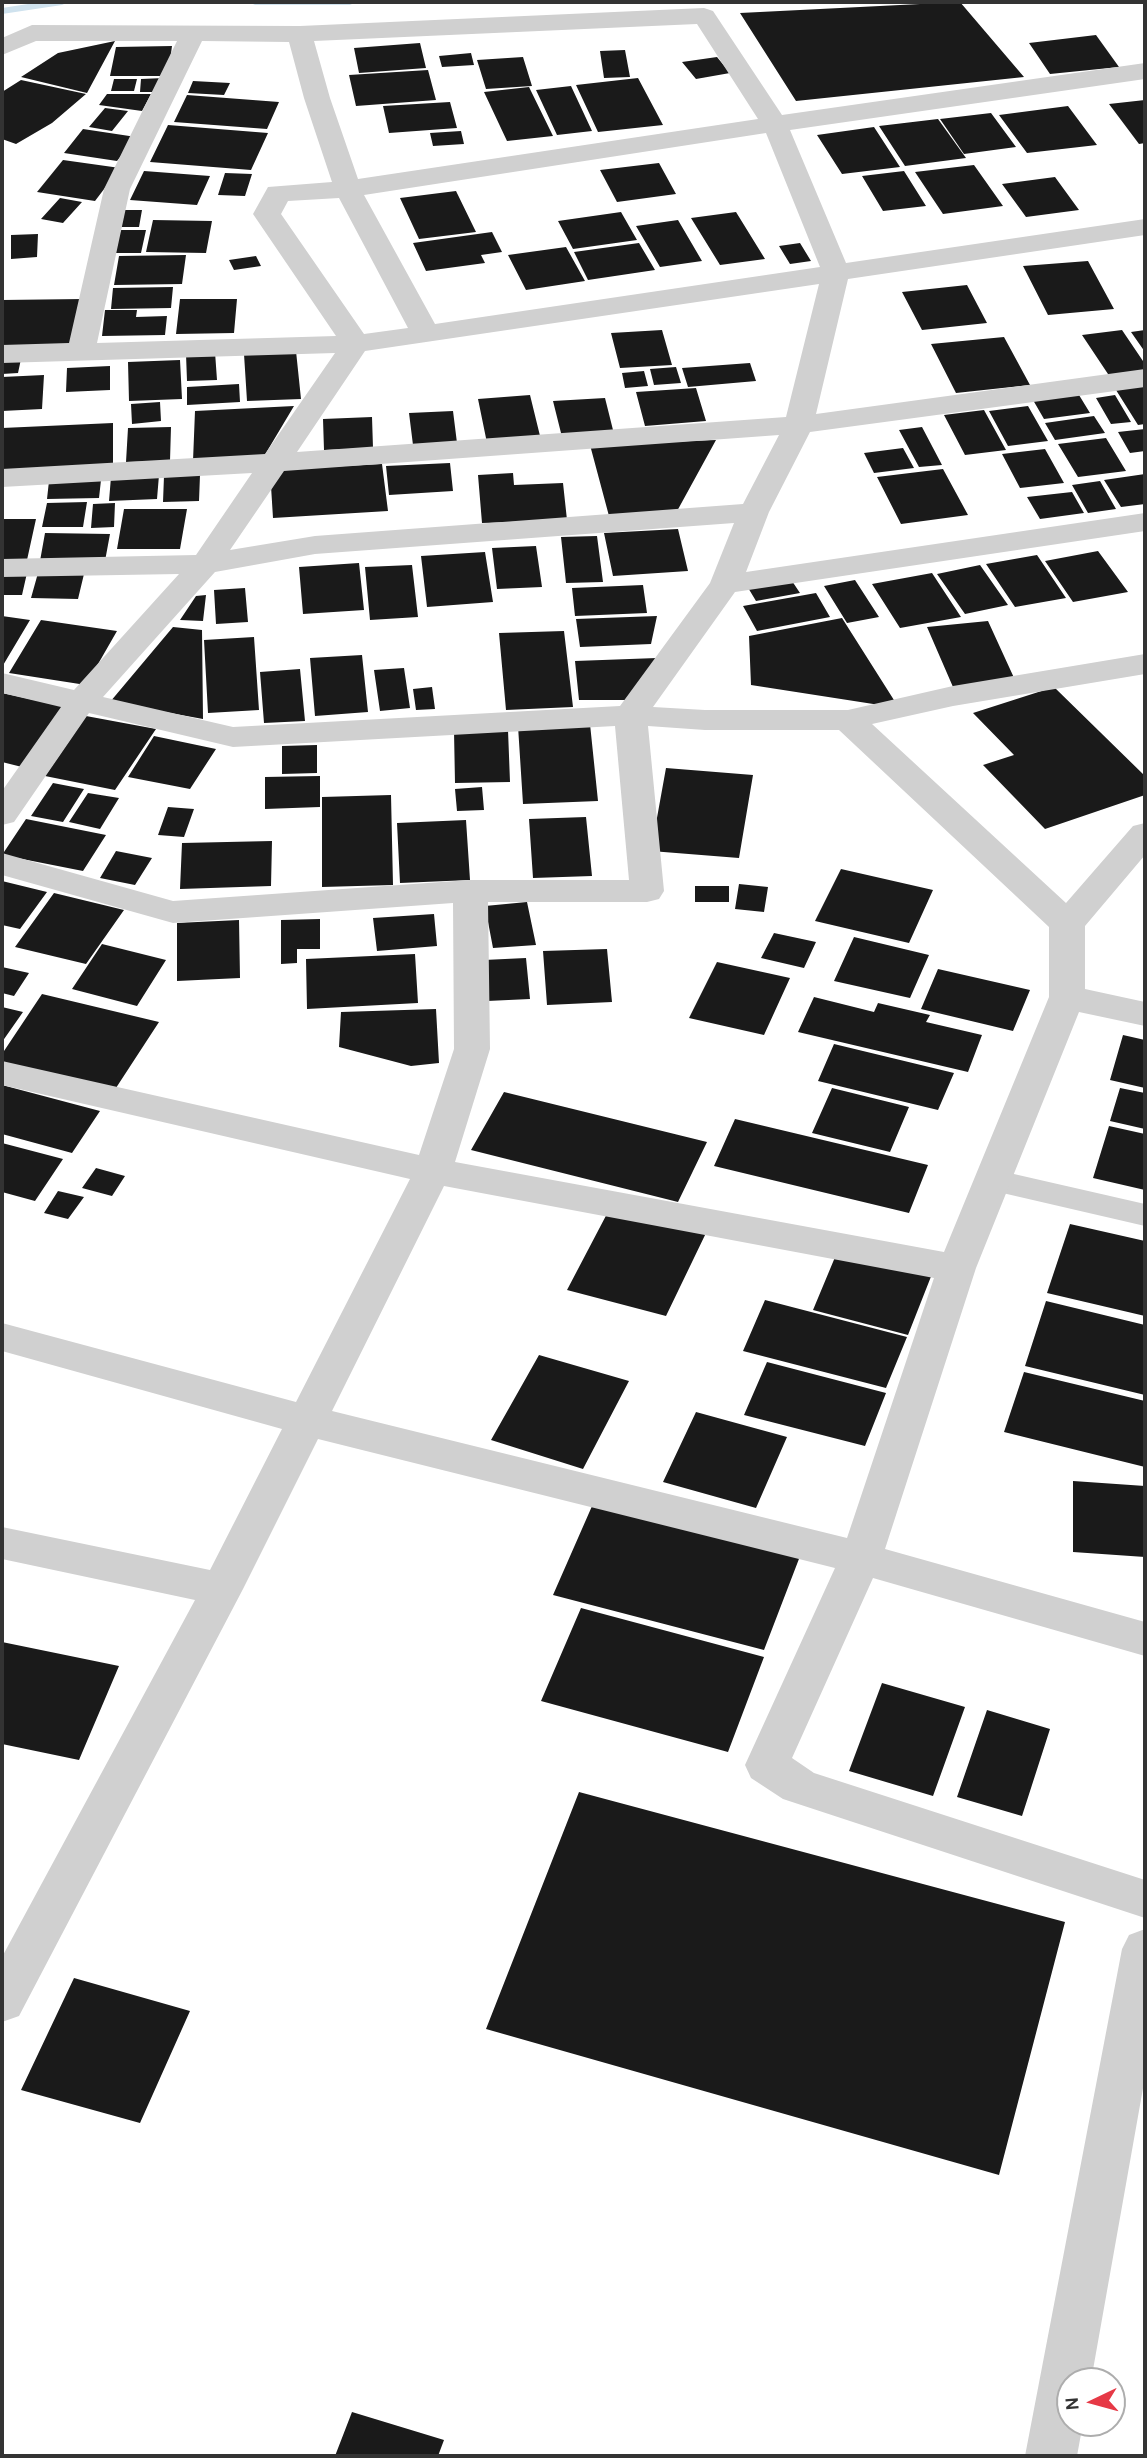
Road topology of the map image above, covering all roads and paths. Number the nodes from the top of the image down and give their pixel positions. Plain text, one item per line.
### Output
1 (194, 32) junction
2 (300, 34) junction
3 (2, 47) edge
4 (1145, 71) edge
5 (775, 124) junction
6 (348, 189) junction
7 (1145, 227) edge
8 (836, 272) junction
9 (426, 334) junction
10 (356, 344) junction
11 (81, 352) junction
12 (2, 354) edge
13 (1145, 378) edge
14 (799, 425) junction
15 (272, 463) junction
16 (2, 478) edge
17 (754, 512) junction
18 (1145, 522) edge
19 (205, 564) junction
20 (2, 568) edge
21 (725, 584) junction
22 (1145, 664) edge
23 (2, 683) edge
24 (80, 703) junction
25 (630, 715) junction
26 (848, 720) junction
27 (2, 815) edge
28 (1145, 834) edge
29 (2, 864) edge
30 (470, 891) junction
31 (1067, 925) junction
32 (1067, 997) junction
33 (1145, 1014) edge
34 (2, 1073) edge
35 (433, 1171) junction
36 (992, 1180) junction
37 (1145, 1215) edge
38 (957, 1268) junction
39 (2, 1337) edge
40 (305, 1420) junction
41 (2, 1542) edge
42 (861, 1558) junction
43 (222, 1589) junction
44 (1145, 1639) edge
45 (1145, 1899) edge
46 (1145, 1949) edge
47 (2, 2002) edge
48 (1051, 2456) edge

1 - 2 street
1 - 3 street
1 - 11 street
2 - 5 street
2 - 6 street
4 - 5 street
5 - 6 street
5 - 8 street
6 - 9 street
6 - 10 street
7 - 8 street
8 - 9 street
8 - 14 street
9 - 10 street
10 - 11 street
10 - 15 street
11 - 12 street
13 - 14 street
14 - 15 street
14 - 17 street
15 - 16 street
15 - 19 street
17 - 19 street
17 - 21 street
18 - 21 street
19 - 20 street
19 - 24 street
21 - 25 street
22 - 26 street
23 - 24 street
24 - 25 street
24 - 27 street
25 - 26 street
25 - 30 street
26 - 31 street
28 - 31 street
29 - 30 street
30 - 35 street
31 - 32 street
32 - 33 street
32 - 36 street
34 - 35 street
35 - 38 street
35 - 40 street
36 - 37 lane
36 - 38 street
38 - 42 street
39 - 40 street
40 - 42 street
40 - 43 street
41 - 43 street
42 - 44 street
42 - 45 street
43 - 47 street
46 - 48 street

